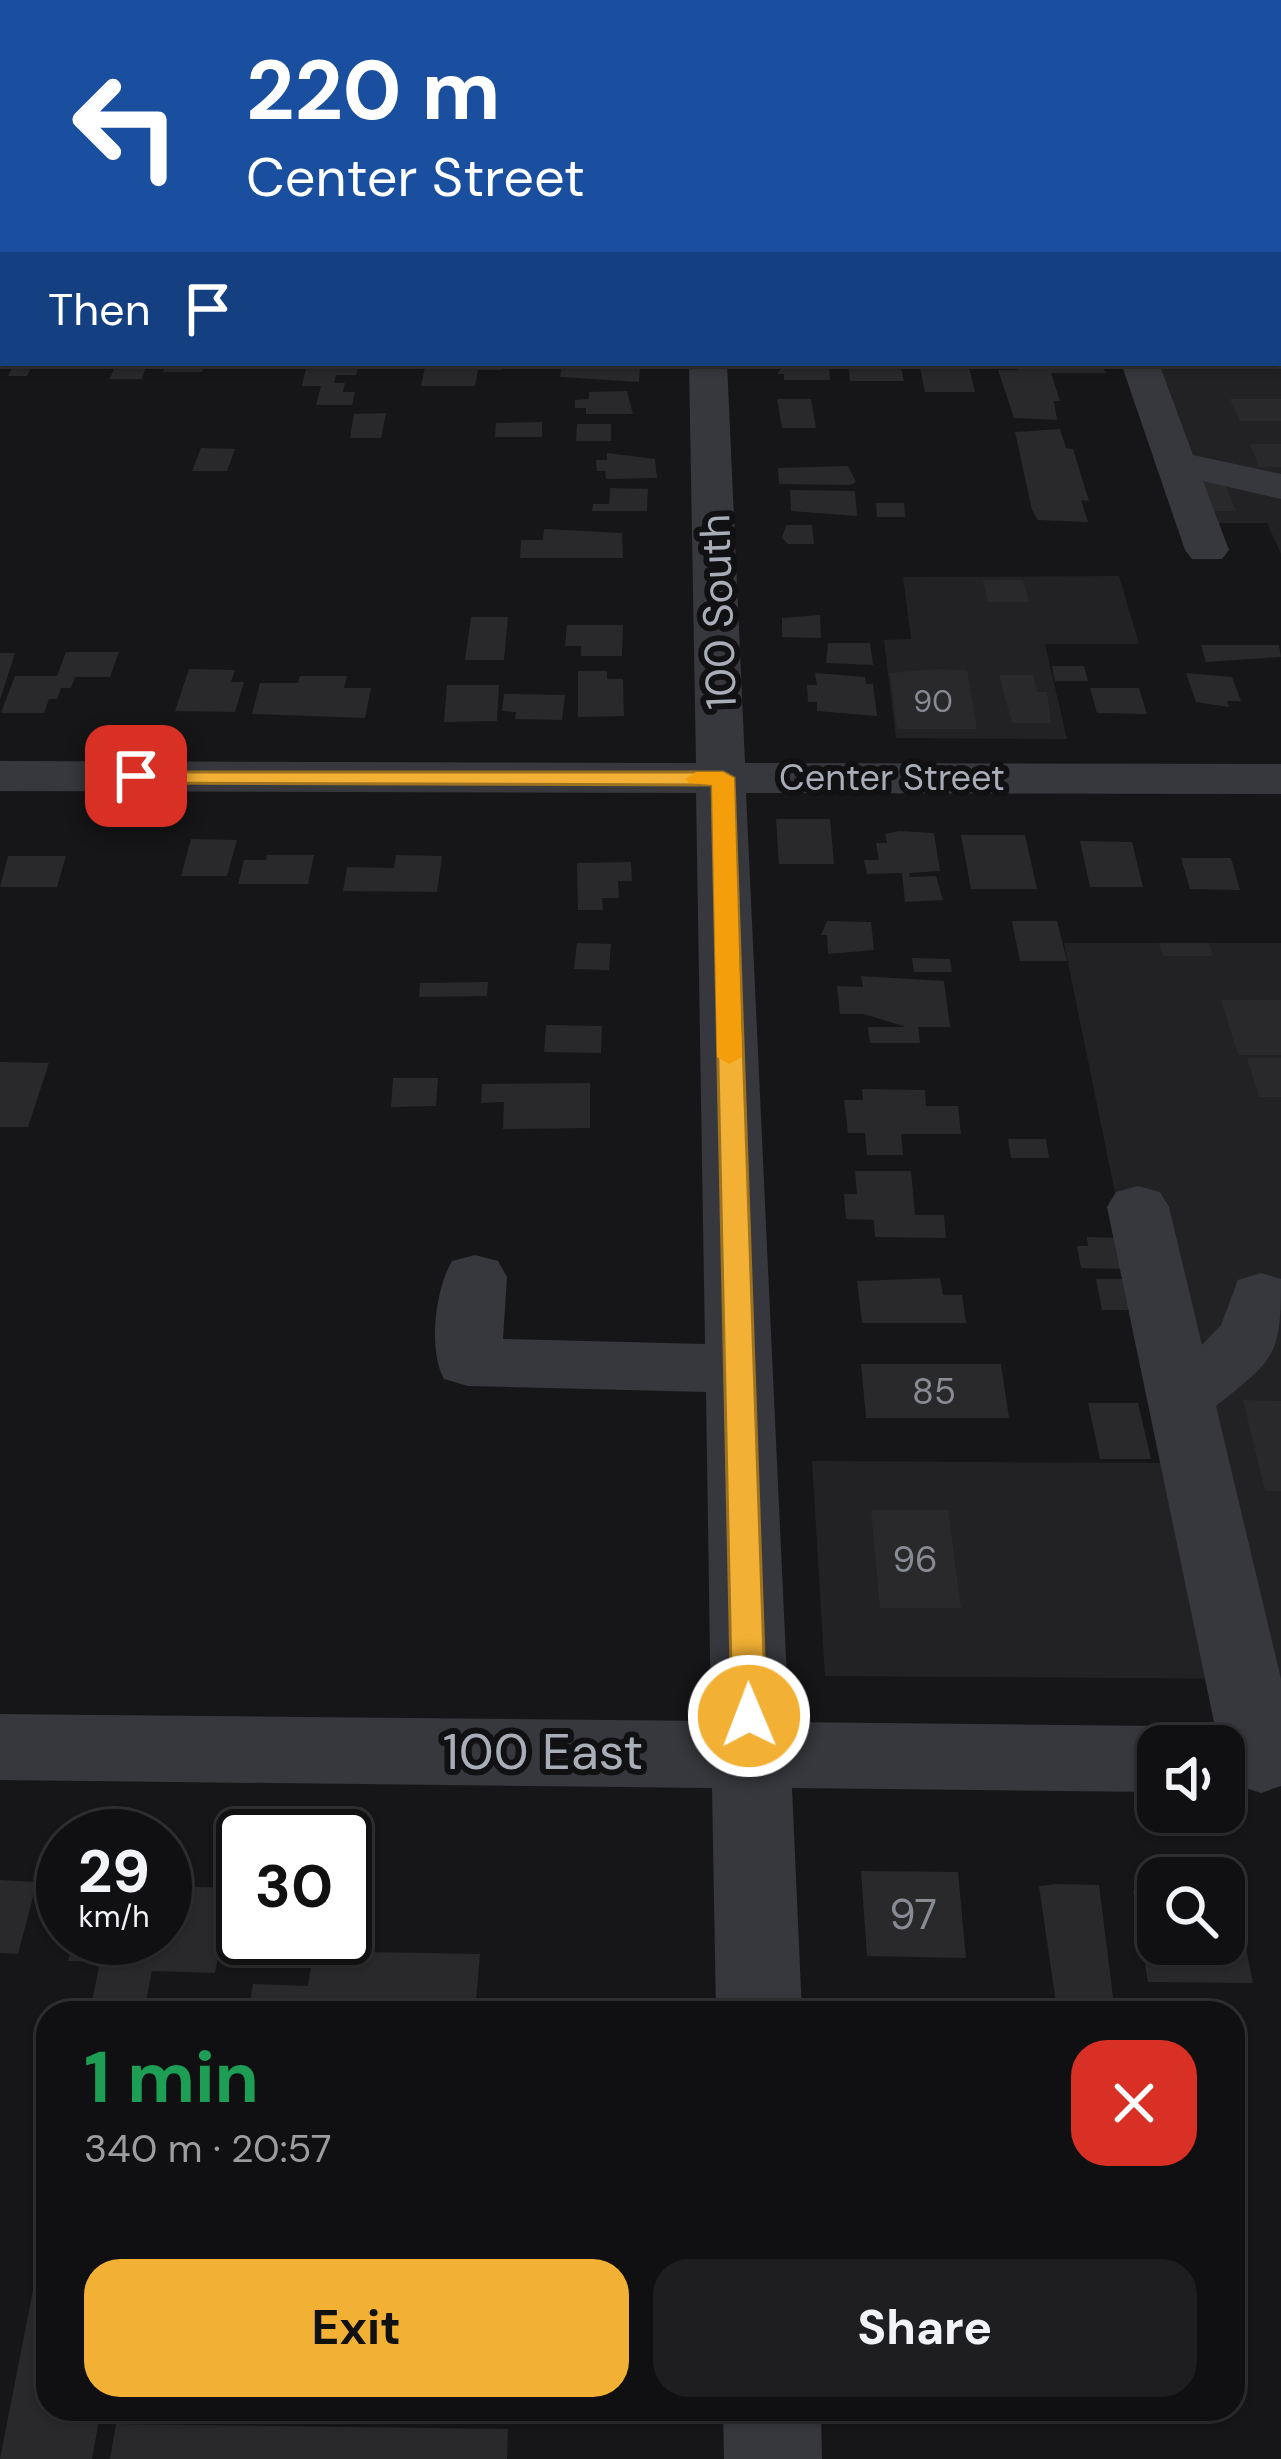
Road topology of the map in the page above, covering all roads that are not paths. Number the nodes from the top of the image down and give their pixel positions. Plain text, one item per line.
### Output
1 (708, 366) edge
2 (1141, 366) edge
3 (1177, 466) junction
4 (1278, 493) edge
5 (1207, 550) dead end
6 (0, 776) edge
7 (723, 778) junction
8 (1281, 779) edge
9 (1138, 1207) dead end
10 (475, 1277) dead end
11 (1261, 1296) dead end
12 (739, 1369) junction
13 (1181, 1398) junction
14 (0, 1747) edge
15 (750, 1754) junction
16 (1137, 1759) edge
17 (1255, 1760) edge
18 (759, 2001) edge
19 (772, 2421) edge
20 (773, 2459) edge

1 - 7 street, 100 South
2 - 3 street
3 - 4 street
3 - 5 street
6 - 7 street, Center Street
7 - 8 street, Center Street
7 - 12 street, 100 South
9 - 13 street
10 - 12 street
11 - 13 street
12 - 15 street, 100 South
13 - 17 street
14 - 15 street, 100 East
15 - 16 street, 100 East
15 - 18 street, 100 South
19 - 20 street

